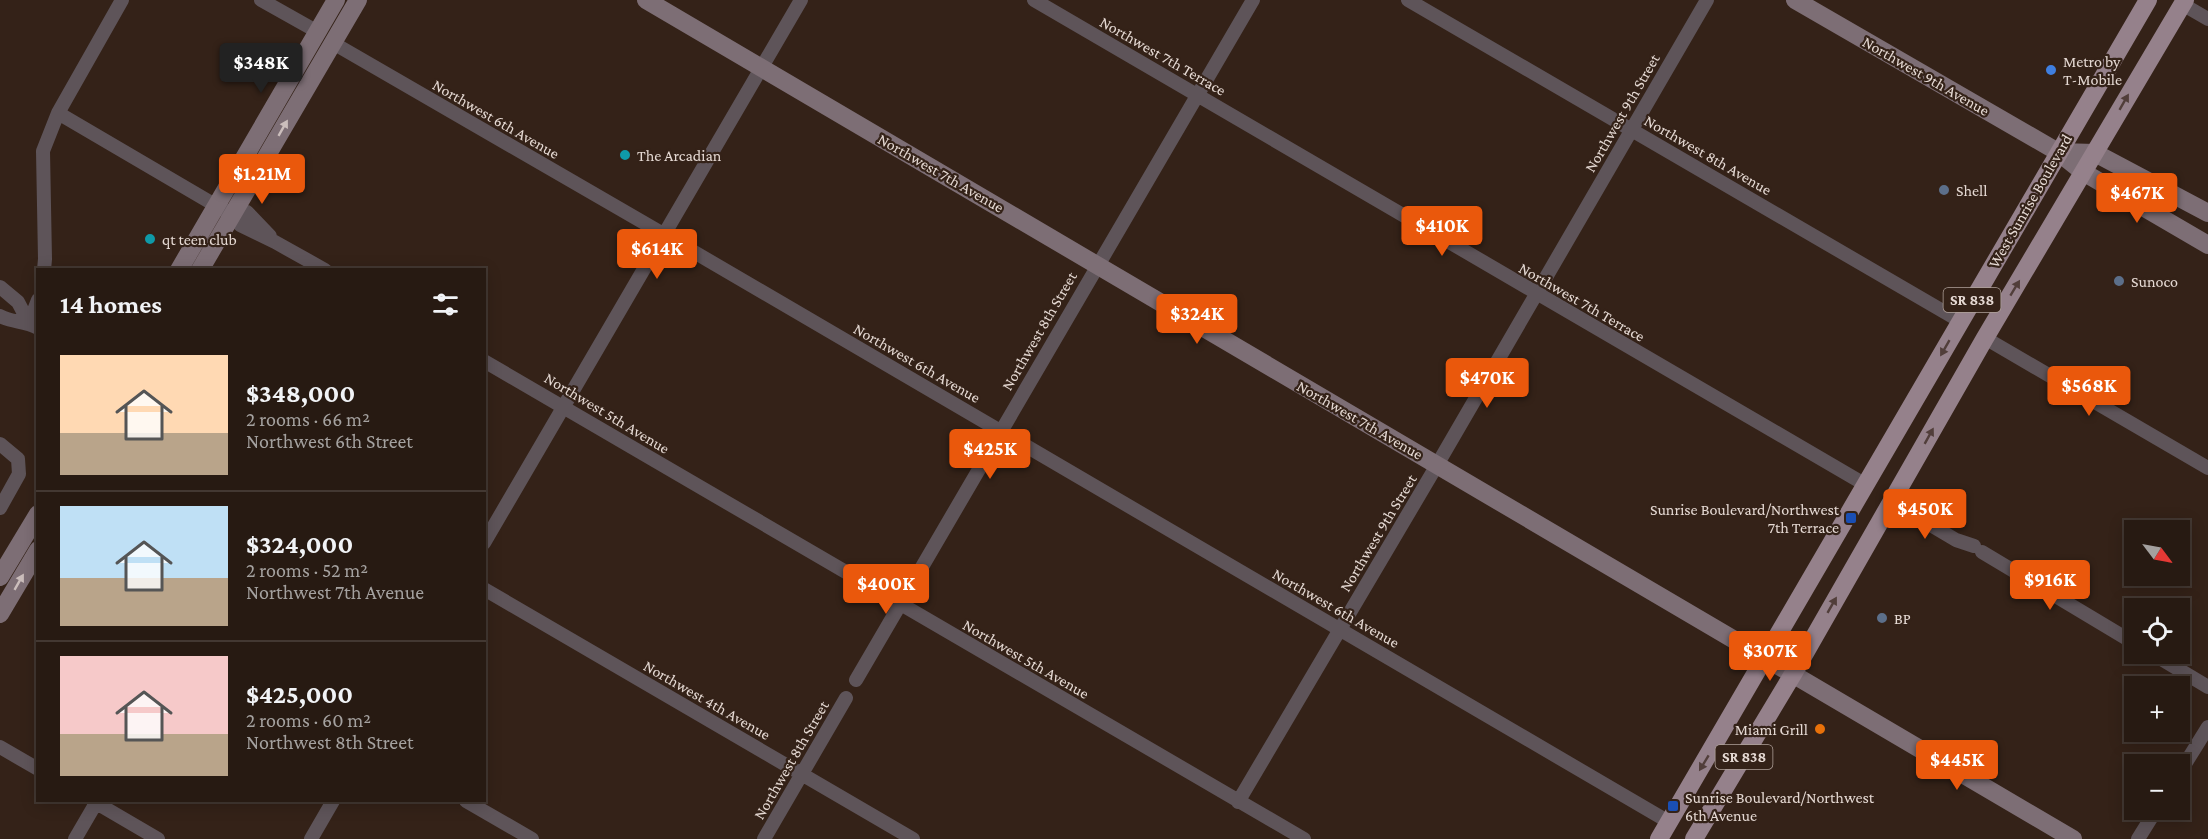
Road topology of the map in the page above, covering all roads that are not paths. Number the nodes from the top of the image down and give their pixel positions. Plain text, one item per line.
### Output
1 (122, 0) edge
2 (261, 0) edge
3 (336, 0) edge
4 (358, 0) edge
5 (646, 0) edge
6 (801, 0) edge
7 (1034, 0) edge
8 (1253, 0) edge
9 (1408, 0) edge
10 (1707, 0) edge
11 (1795, 0) edge
12 (2148, 0) edge
13 (2183, 2) edge
14 (2208, 19) edge
15 (318, 32) junction
16 (333, 43) junction
17 (762, 68) junction
18 (1197, 94) junction
19 (58, 113) junction
20 (1631, 129) junction
21 (2058, 152) junction
22 (2095, 153) junction
23 (2084, 172) junction
24 (216, 205) junction
25 (2208, 213) edge
26 (232, 215) junction
27 (665, 235) junction
28 (2208, 245) edge
29 (1097, 265) junction
30 (44, 268) edge
31 (180, 268) edge
32 (201, 268) edge
33 (321, 268) edge
34 (0, 287) edge
35 (1536, 294) junction
36 (36, 310) edge
37 (0, 316) edge
38 (1960, 321) junction
39 (33, 326) edge
40 (1985, 338) junction
41 (486, 362) edge
42 (565, 406) junction
43 (1000, 431) junction
44 (0, 444) edge
45 (1437, 465) junction
46 (2208, 468) edge
47 (1866, 485) junction
48 (1892, 502) junction
49 (0, 508) edge
50 (36, 516) edge
51 (486, 540) edge
52 (36, 553) edge
53 (0, 577) edge
54 (486, 589) edge
55 (900, 604) junction
56 (0, 614) edge
57 (1340, 629) junction
58 (2124, 637) edge
59 (1766, 659) junction
60 (2170, 664) edge
61 (1793, 674) junction
62 (856, 680) dead end
63 (2208, 687) edge
64 (846, 698) dead end
65 (2208, 727) edge
66 (0, 747) edge
67 (2190, 756) edge
68 (36, 768) edge
69 (802, 774) junction
70 (94, 802) edge
71 (332, 802) edge
72 (468, 802) edge
73 (1238, 802) junction
74 (2150, 820) edge
75 (1669, 822) junction
76 (1696, 838) edge
77 (75, 839) edge
78 (158, 839) edge
79 (311, 839) edge
80 (532, 839) edge
81 (764, 839) edge
82 (912, 839) edge
83 (1304, 839) edge
84 (1659, 839) edge
85 (2073, 839) edge
86 (2138, 839) edge

1 - 19 street
2 - 15 street
3 - 15 main road
4 - 16 main road
5 - 17 main road, Northwest 7th Avenue
6 - 17 street
7 - 18 street, Northwest 7th Terrace
8 - 18 street, Northwest 8th Street
9 - 20 street, Northwest 8th Avenue
10 - 20 street, Northwest 9th Street
11 - 21 main road, Northwest 9th Avenue
12 - 21 main road, West Sunrise Boulevard / SR 838
13 - 14 street
22 -> 13 main road, West Sunrise Boulevard / SR 838
15 - 24 main road
26 -> 16 main road
16 - 27 street, Northwest 6th Avenue
17 - 27 street
17 - 29 main road, Northwest 7th Avenue
18 - 29 street, Northwest 8th Street
18 - 35 street, Northwest 7th Terrace
19 - 24 street
19 - 30 street
20 - 35 street, Northwest 9th Street
20 - 38 street, Northwest 8th Avenue
21 - 22 main road, Northwest 9th Avenue
21 - 23 main road, Northwest 9th Avenue
21 - 38 main road, West Sunrise Boulevard / SR 838
22 - 23 main road, West Sunrise Boulevard / SR 838
22 - 25 main road, Northwest 9th Avenue
23 - 28 main road, Northwest 9th Avenue
40 -> 23 main road, West Sunrise Boulevard / SR 838
24 - 26 street
24 - 31 main road
26 - 32 main road
26 - 33 street
27 - 42 street
27 - 43 street, Northwest 6th Avenue
29 - 43 street, Northwest 8th Street
29 - 45 main road, Northwest 7th Avenue
34 - 39 street
35 - 45 street, Northwest 9th Street
35 - 47 street, Northwest 7th Terrace
36 - 39 street
37 - 39 street
38 -> 47 main road, West Sunrise Boulevard / SR 838
40 - 46 street
48 -> 40 main road, West Sunrise Boulevard / SR 838
41 - 42 street, Northwest 5th Avenue
42 - 51 street
42 - 55 street, Northwest 5th Avenue
43 - 55 street, Northwest 8th Street
43 - 57 street, Northwest 6th Avenue
44 - 49 street
45 - 57 street, Northwest 9th Street
45 - 59 main road, Northwest 7th Avenue
47 - 59 main road, West Sunrise Boulevard / SR 838
48 - 58 street
61 -> 48 main road, West Sunrise Boulevard / SR 838
50 - 53 main road
56 -> 52 main road
54 - 69 street, Northwest 4th Avenue
55 - 62 street, Northwest 8th Street
55 - 73 street, Northwest 5th Avenue
57 - 73 street, Northwest 9th Street
57 - 75 street, Northwest 6th Avenue
59 - 61 main road, Northwest 7th Avenue
59 -> 75 main road, West Sunrise Boulevard / SR 838
60 - 63 street
61 - 76 main road, West Sunrise Boulevard / SR 838
61 - 85 main road, Northwest 7th Avenue
64 - 69 street, Northwest 8th Street
65 - 67 street
66 - 68 street
69 - 81 street, Northwest 8th Street
69 - 82 street, Northwest 4th Avenue
70 - 77 street
70 - 78 street
71 - 79 street
72 - 80 street
73 - 83 street, Northwest 5th Avenue
74 - 86 street
75 - 84 main road, West Sunrise Boulevard / SR 838

